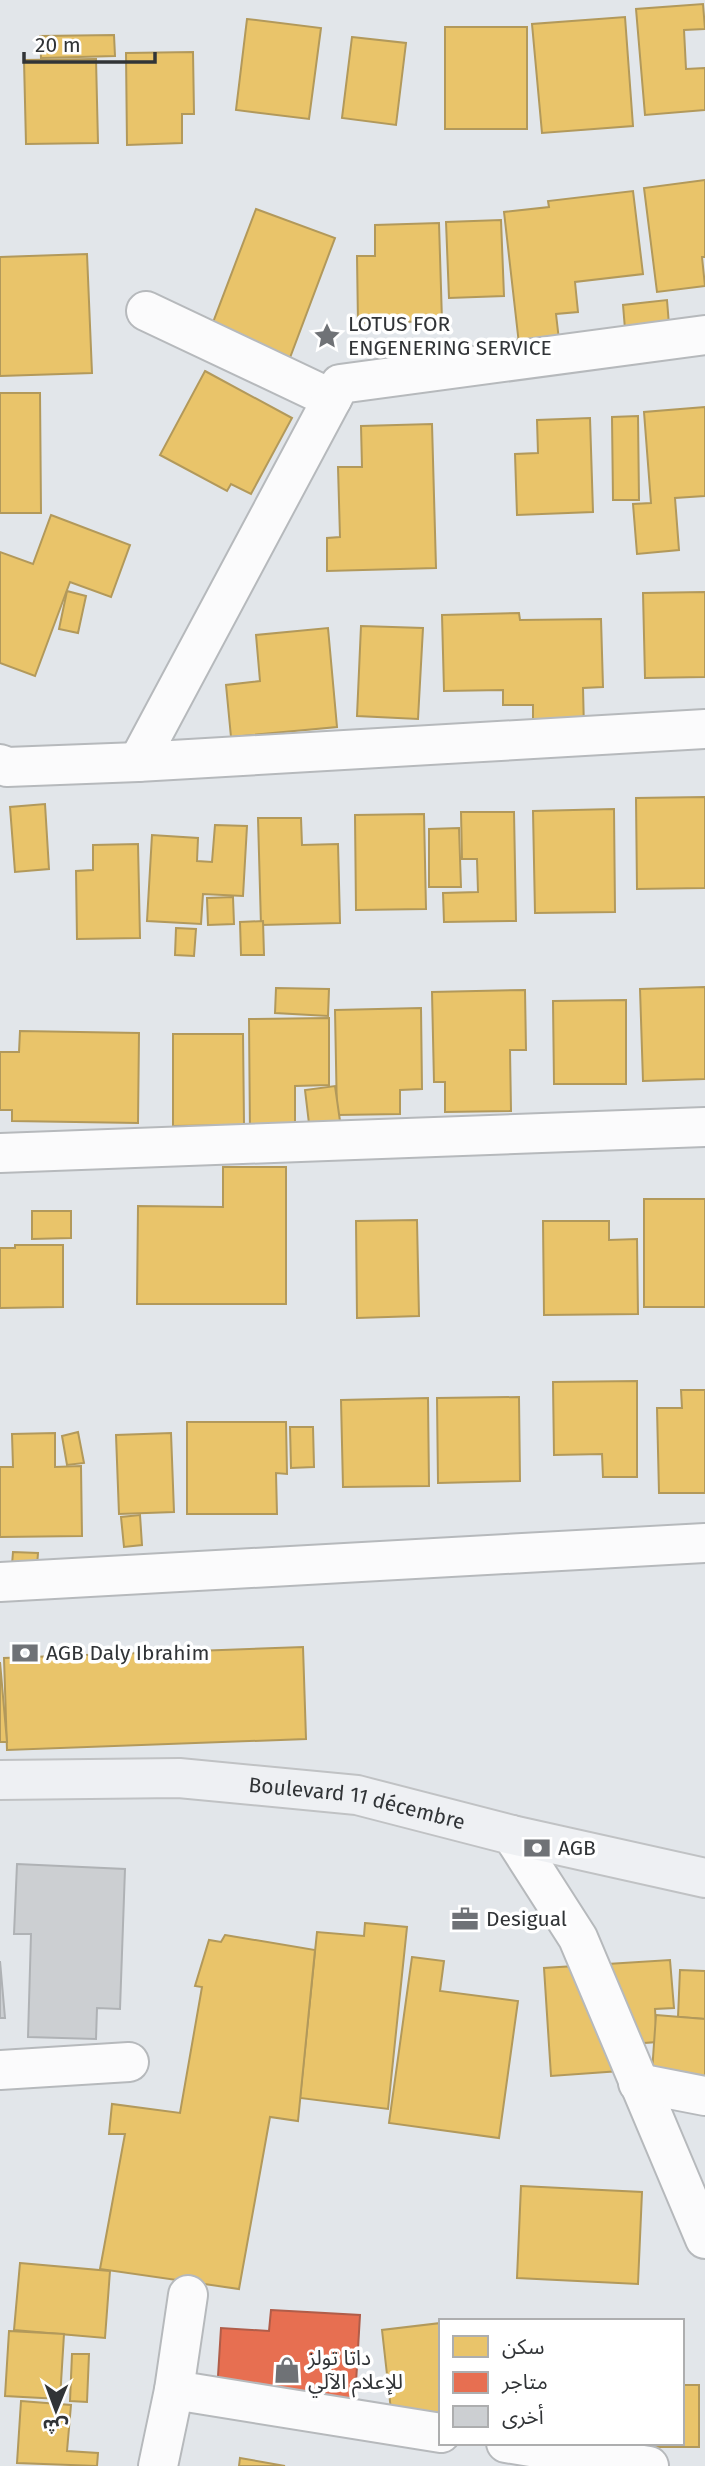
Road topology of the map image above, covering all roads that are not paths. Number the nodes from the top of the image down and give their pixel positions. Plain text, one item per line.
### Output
1 (146, 311) dead end
2 (705, 335) edge
3 (332, 399) junction
4 (705, 729) edge
5 (138, 762) junction
6 (0, 764) edge
7 (705, 1127) edge
8 (0, 1153) edge
9 (705, 1543) edge
10 (0, 1583) edge
11 (0, 1780) edge
12 (512, 1835) junction
13 (705, 1878) edge
14 (129, 2062) dead end
15 (0, 2070) edge
16 (638, 2083) junction
17 (705, 2096) edge
18 (705, 2239) edge
19 (188, 2295) dead end
20 (174, 2390) junction
21 (439, 2433) edge
22 (518, 2445) edge
23 (158, 2466) edge
24 (649, 2466) edge

1 - 3 street
2 - 3 street
3 - 5 street
4 - 5 street
5 - 6 street
7 - 8 street
9 - 10 street
11 - 12 main road, Boulevard 11 décembre
12 - 13 main road, Boulevard 11 décembre
12 - 16 street
14 - 15 street
16 - 17 street
16 - 18 street
19 - 20 street
20 - 21 street
20 - 23 street
22 - 24 street

